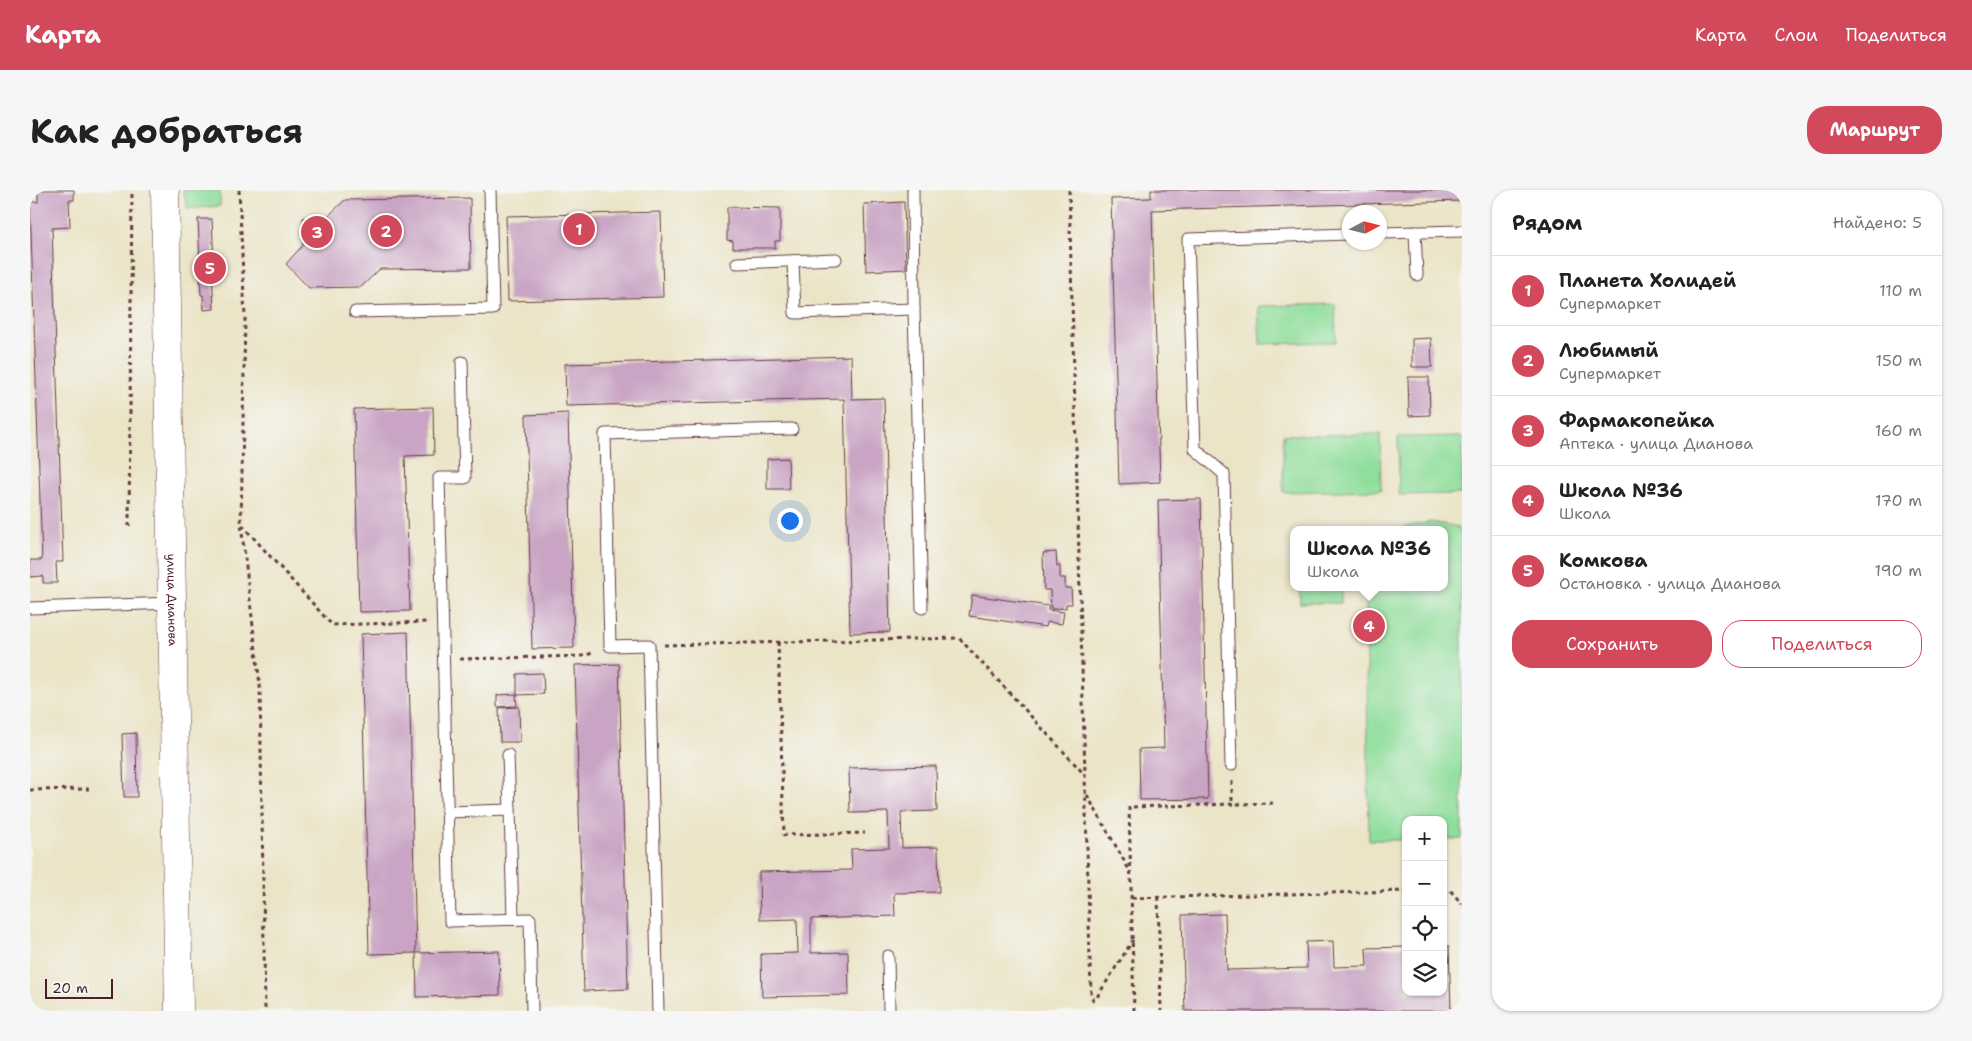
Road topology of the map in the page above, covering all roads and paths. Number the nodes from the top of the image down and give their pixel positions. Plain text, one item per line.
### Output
1 (132, 190) edge
2 (165, 190) edge
3 (239, 190) edge
4 (490, 190) edge
5 (913, 190) edge
6 (1069, 190) edge
7 (1462, 231) edge
8 (1415, 232) junction
9 (1387, 233) edge
10 (1342, 234) edge
11 (836, 259) dead end
12 (793, 261) junction
13 (737, 263) dead end
14 (1417, 275) dead end
15 (914, 309) junction
16 (354, 312) dead end
17 (462, 362) dead end
18 (792, 429) dead end
19 (241, 524) junction
20 (130, 526) dead end
21 (173, 603) junction
22 (30, 608) edge
23 (922, 608) dead end
24 (442, 621) junction
25 (778, 642) junction
26 (610, 646) junction
27 (649, 646) junction
28 (443, 659) junction
29 (508, 755) dead end
30 (1232, 765) joint
31 (1085, 776) junction
32 (89, 789) dead end
33 (30, 790) edge
34 (1086, 794) junction
35 (1274, 803) dead end
36 (1232, 804) junction
37 (510, 810) junction
38 (447, 812) junction
39 (865, 834) dead end
40 (1131, 873) junction
41 (1447, 890) edge
42 (1402, 891) edge
43 (1158, 897) junction
44 (1132, 898) junction
45 (1462, 904) edge
46 (513, 919) junction
47 (1133, 940) junction
48 (888, 956) dead end
49 (179, 1011) edge
50 (265, 1011) edge
51 (532, 1011) edge
52 (658, 1011) edge
53 (889, 1011) edge
54 (1134, 1011) edge
55 (1161, 1011) edge

1 - 20 path
2 - 21 main road, улица Дианова
3 - 19 path
4 - 16 lane
5 - 15 lane
6 - 31 path
7 - 8 lane
8 - 9 lane
8 - 14 lane
10 - 30 lane
11 - 12 lane
12 - 13 lane
12 - 15 lane
15 - 23 lane
17 - 24 lane
18 - 26 lane
19 - 24 path
19 - 50 path
21 - 22 lane
21 - 49 main road, улица Дианова
24 - 28 lane
25 - 27 path
25 - 31 path
25 - 39 path
26 - 27 lane
26 - 28 path
27 - 52 lane
28 - 38 lane
29 - 37 lane
30 - 36 path
31 - 34 path
32 - 33 path
34 - 40 path
34 - 47 path
35 - 36 path
36 - 40 path
37 - 38 lane
37 - 46 lane
38 - 46 lane
40 - 44 path
41 - 45 path
42 - 43 path
43 - 44 path
43 - 55 path
44 - 47 path
46 - 51 lane
47 - 54 path
48 - 53 lane

